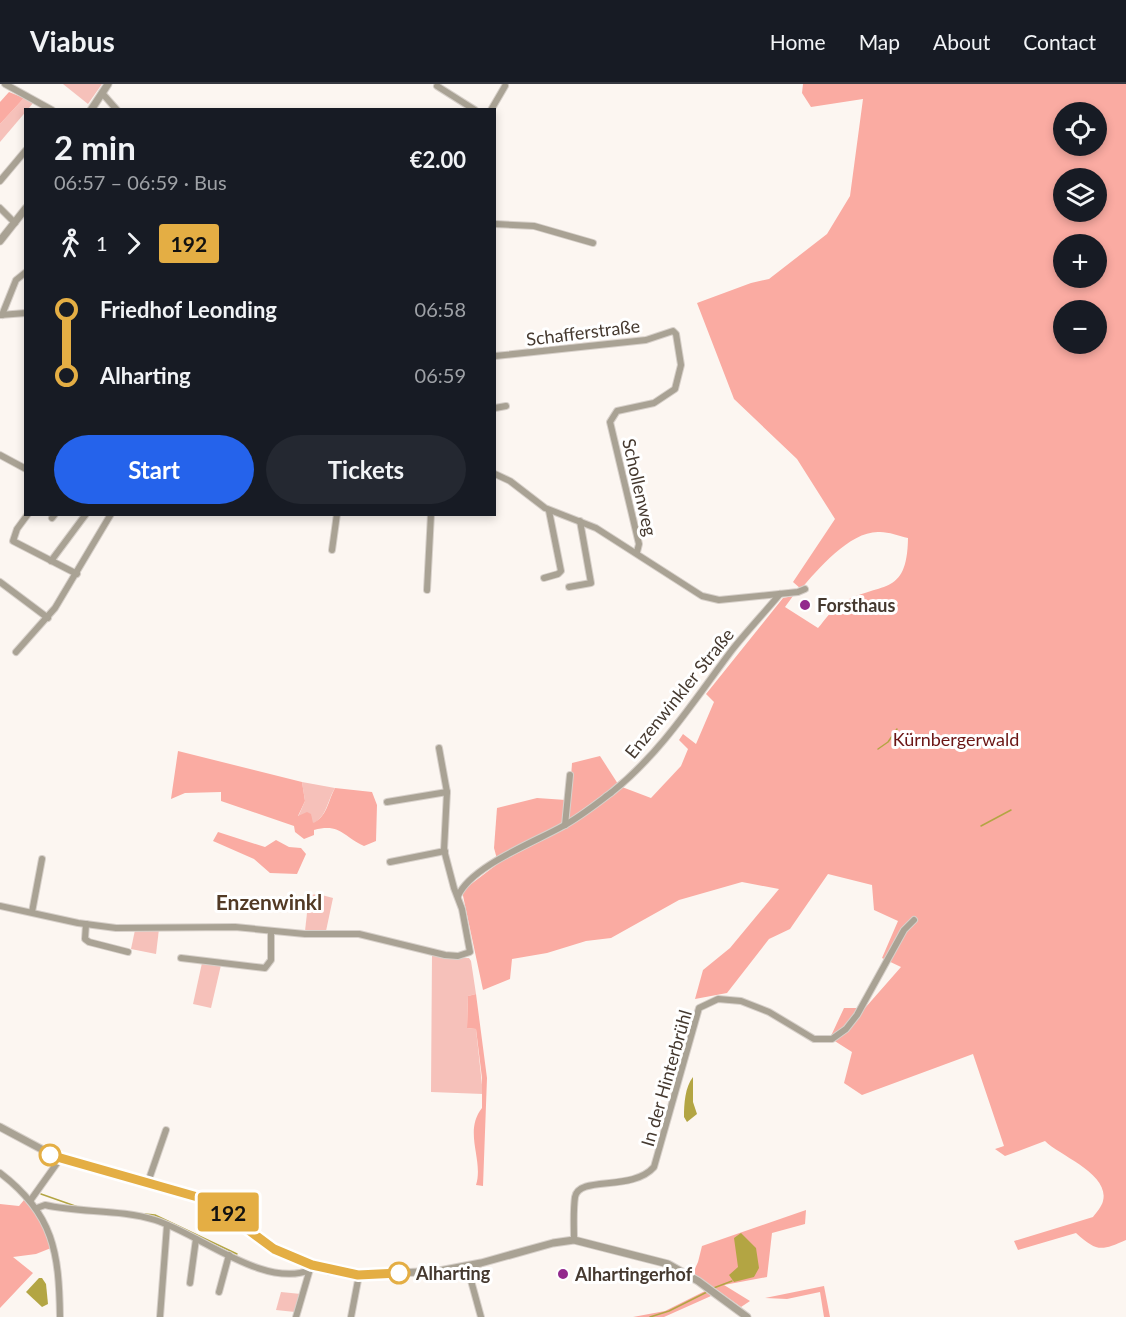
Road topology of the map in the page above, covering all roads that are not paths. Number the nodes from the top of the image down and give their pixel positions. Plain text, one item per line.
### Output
1 (5, 84) edge
2 (108, 84) edge
3 (437, 86) dead end
4 (505, 86) dead end
5 (102, 93) junction
6 (48, 108) edge
7 (92, 108) edge
8 (115, 108) edge
9 (472, 108) edge
10 (492, 108) edge
11 (24, 152) edge
12 (0, 181) edge
13 (0, 208) edge
14 (24, 211) edge
15 (15, 223) junction
16 (496, 224) edge
17 (0, 241) edge
18 (593, 243) dead end
19 (24, 274) edge
20 (24, 313) edge
21 (1, 315) edge
22 (673, 331) joint
23 (496, 356) edge
24 (506, 406) dead end
25 (496, 408) edge
26 (0, 455) edge
27 (24, 468) edge
28 (496, 474) edge
29 (549, 511) junction
30 (27, 516) edge
31 (85, 516) edge
32 (108, 516) edge
33 (337, 516) edge
34 (431, 516) edge
35 (580, 521) junction
36 (332, 550) dead end
37 (637, 552) junction
38 (51, 561) junction
39 (77, 574) junction
40 (544, 579) dead end
41 (0, 582) edge
42 (569, 587) dead end
43 (805, 589) dead end
44 (427, 590) dead end
45 (780, 594) junction
46 (48, 618) junction
47 (16, 652) dead end
48 (439, 748) dead end
49 (570, 775) dead end
50 (447, 792) junction
51 (387, 802) dead end
52 (565, 825) junction
53 (445, 852) junction
54 (42, 859) dead end
55 (390, 862) dead end
56 (458, 896) junction
57 (0, 906) edge
58 (32, 912) junction
59 (914, 920) dead end
60 (86, 924) junction
61 (271, 931) junction
62 (128, 952) dead end
63 (181, 958) dead end
64 (0, 1127) edge
65 (166, 1130) dead end
66 (60, 1159) junction
67 (0, 1173) edge
68 (148, 1182) junction
69 (30, 1201) junction
70 (37, 1208) junction
71 (167, 1225) junction
72 (196, 1239) junction
73 (574, 1240) junction
74 (229, 1255) junction
75 (467, 1266) junction
76 (311, 1268) junction
77 (358, 1275) junction
78 (190, 1283) dead end
79 (219, 1292) dead end
80 (60, 1317) edge
81 (160, 1317) edge
82 (296, 1317) edge
83 (351, 1317) edge
84 (481, 1317) edge
85 (747, 1317) edge

1 - 6 street
2 - 5 street
3 - 9 street
4 - 10 street
5 - 7 street
5 - 8 street
11 - 12 street
13 - 15 street
14 - 15 street
15 - 17 street
16 - 18 street
19 - 21 street
20 - 21 street
22 - 23 street, Schafferstraße
22 - 37 street, Schollenweg
24 - 25 street
26 - 27 street
28 - 29 street
29 - 35 street
29 - 40 street
30 - 38 street
31 - 38 street
32 - 39 street
33 - 36 street
34 - 44 street
35 - 37 street
35 - 42 street
37 - 45 street
38 - 39 street
39 - 46 street
41 - 46 street
43 - 45 street
45 - 52 street, Enzenwinkler Straße
46 - 47 street
48 - 50 street
49 - 52 street
50 - 51 street
50 - 53 street
52 - 56 street, Enzenwinkler Straße
53 - 55 street
53 - 56 street
54 - 58 street
56 - 61 street
57 - 58 street
58 - 60 street
59 - 73 street, In der Hinterbrühl
60 - 61 street
60 - 62 street
61 - 63 street
64 - 66 street
65 - 68 street
66 - 68 street
66 - 69 street
67 - 69 street
68 - 76 street
69 - 70 street
70 - 71 street
70 - 80 street
71 - 72 street
71 - 81 street
72 - 74 street
72 - 78 street
73 - 75 street
73 - 85 street
74 - 76 street
74 - 79 street
75 - 77 street
75 - 84 street
76 - 77 street
76 - 82 street
77 - 83 street

